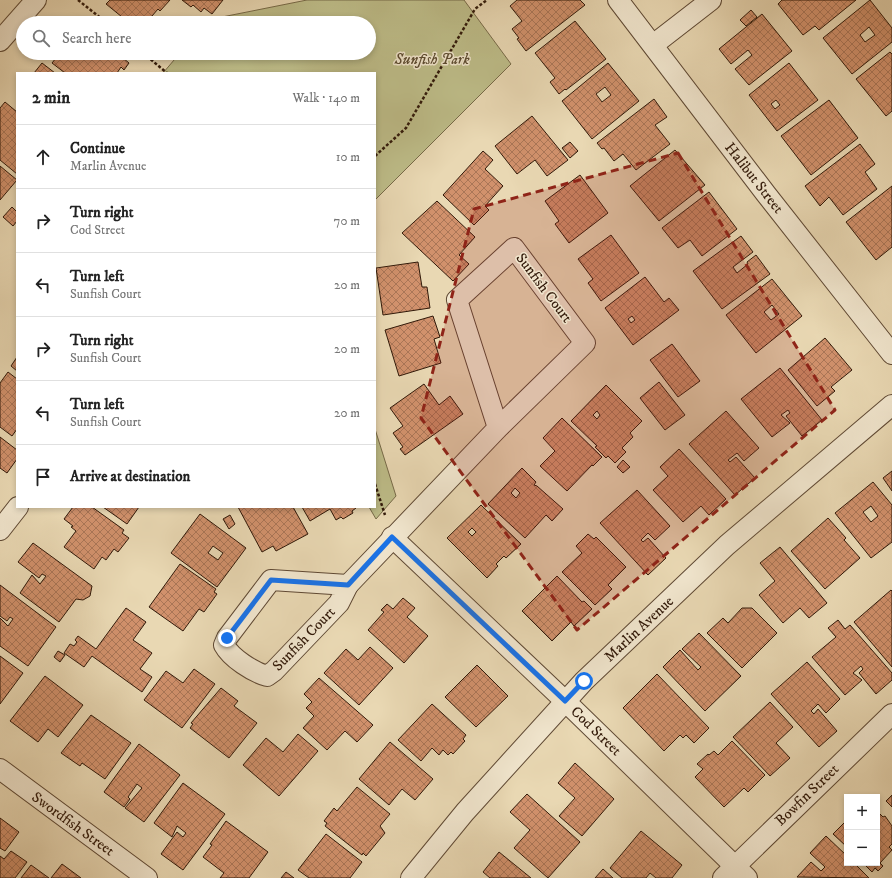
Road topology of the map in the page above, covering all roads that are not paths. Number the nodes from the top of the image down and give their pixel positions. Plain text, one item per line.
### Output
1 (36, 0) edge
2 (618, 0) edge
3 (711, 0) edge
4 (22, 16) edge
5 (16, 23) edge
6 (0, 41) edge
7 (653, 46) junction
8 (892, 354) edge
9 (892, 405) edge
10 (498, 428) junction
11 (17, 508) edge
12 (0, 530) edge
13 (392, 537) junction
14 (348, 585) junction
15 (565, 701) junction
16 (892, 714) edge
17 (0, 769) edge
18 (735, 874) edge
19 (147, 878) edge
20 (411, 878) edge

1 - 4 street
2 - 7 street, Halibut Street
3 - 7 street
5 - 6 street
7 - 8 street, Halibut Street
9 - 15 street, Marlin Avenue
10 - 10 street, Sunfish Court
10 - 13 street, Sunfish Court
11 - 12 street
13 - 14 street, Sunfish Court
13 - 15 street, Cod Street
14 - 14 street, Sunfish Court
15 - 18 street, Cod Street
15 - 20 street, Marlin Avenue
16 - 18 street, Bowfin Street
17 - 19 street, Swordfish Street

